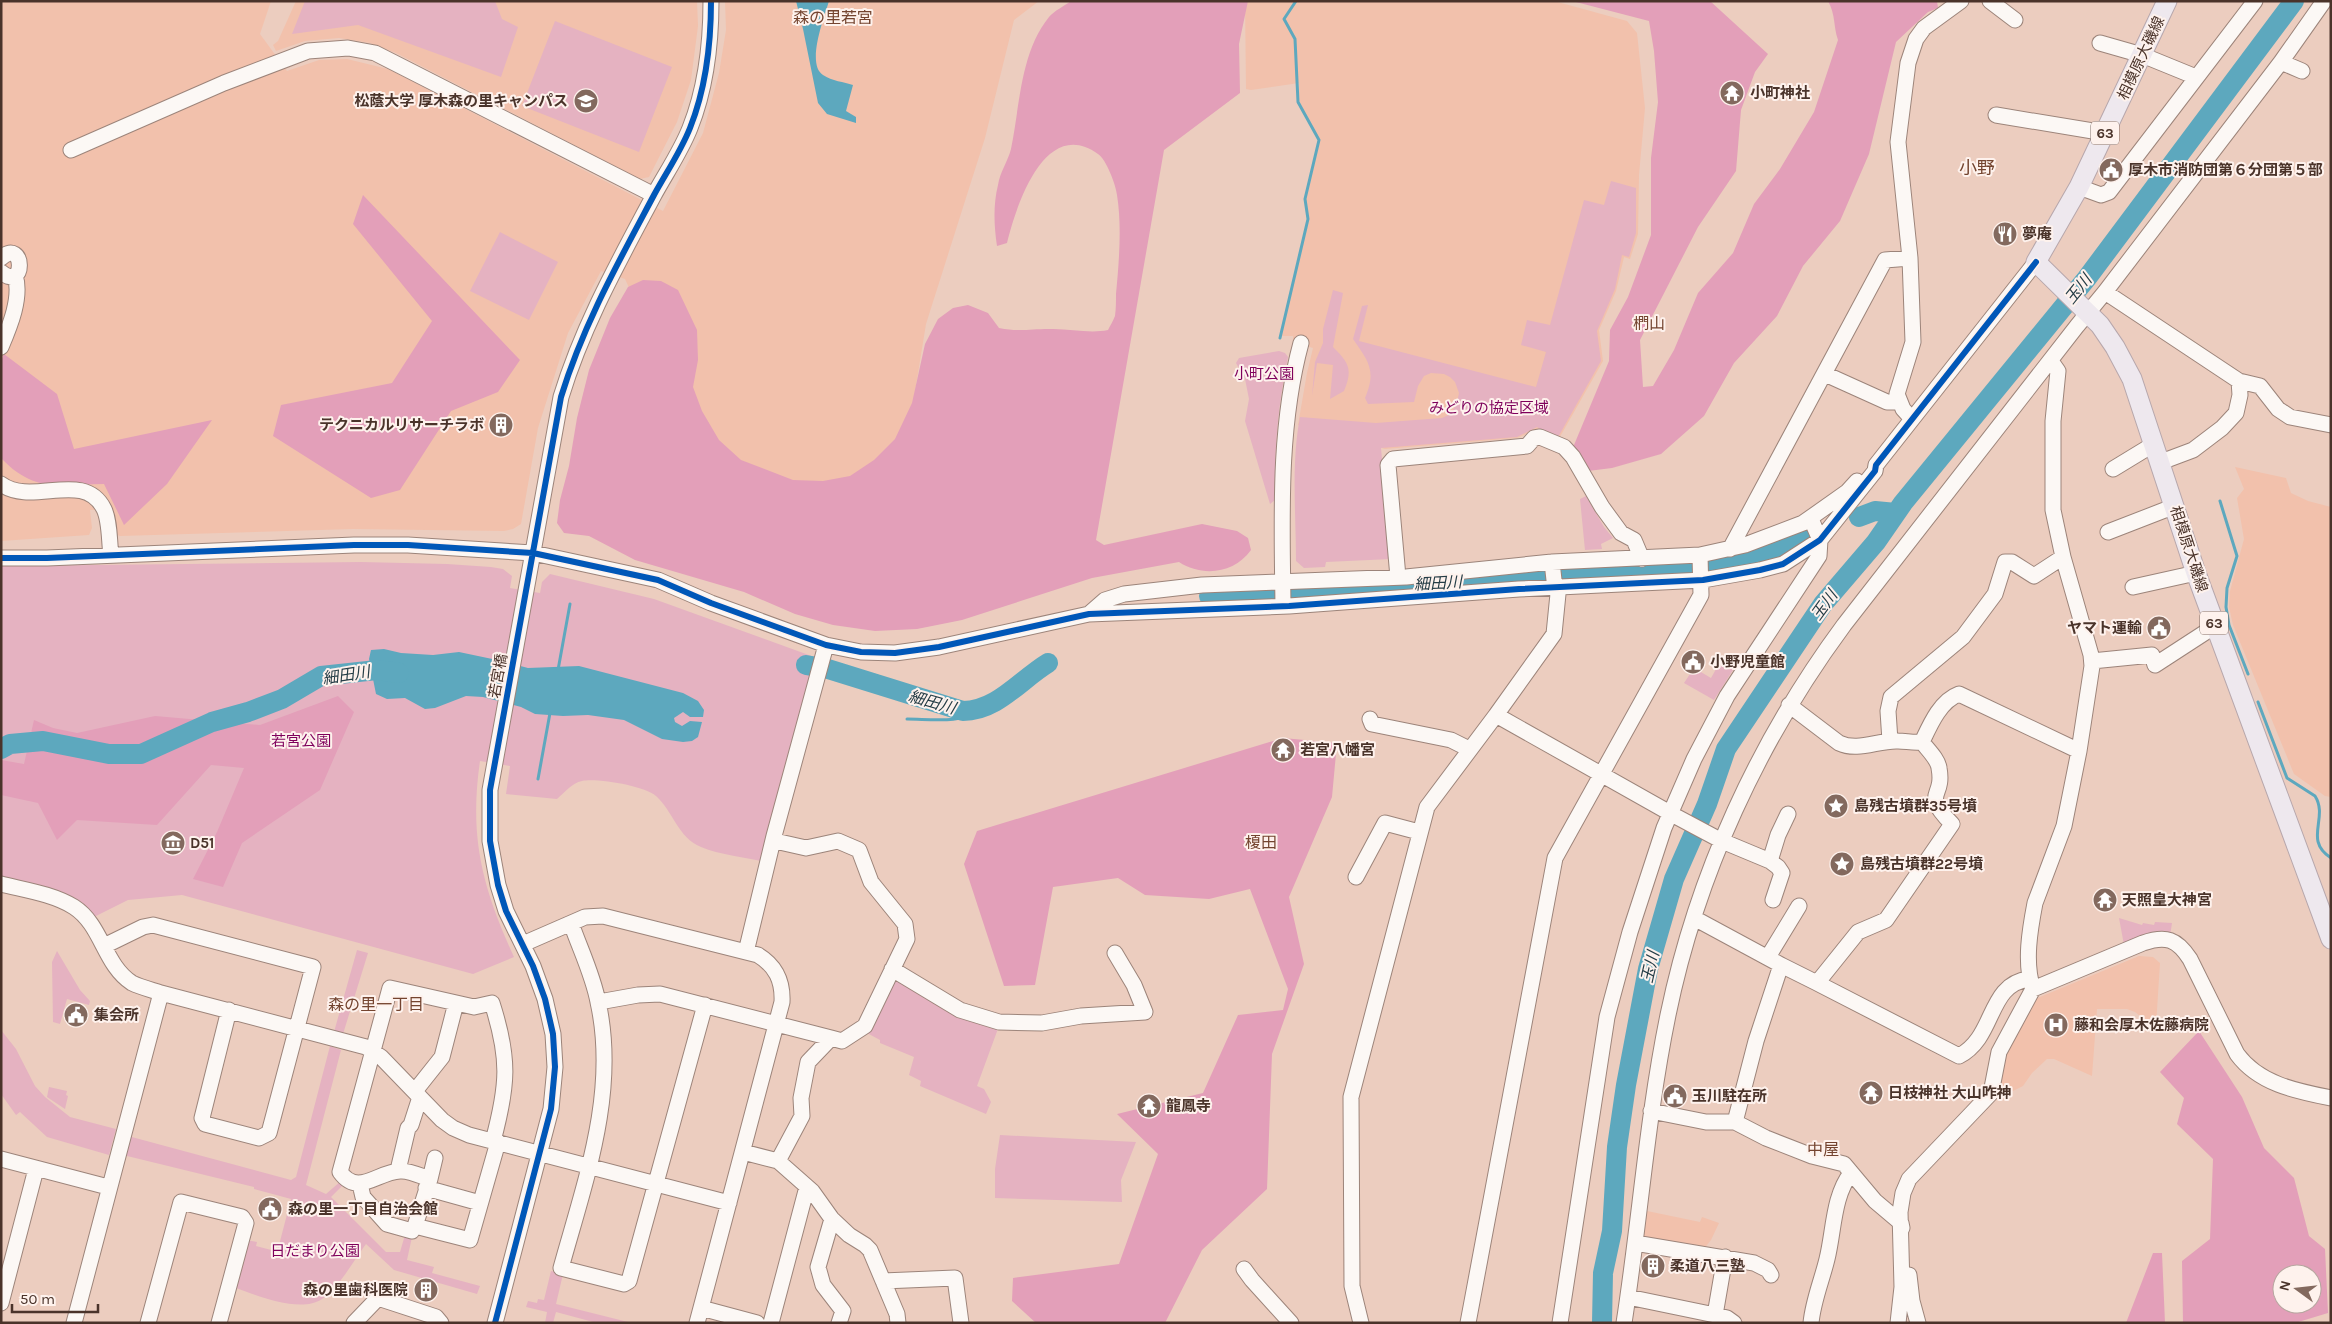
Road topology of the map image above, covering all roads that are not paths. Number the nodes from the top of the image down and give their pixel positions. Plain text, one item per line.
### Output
1 (711, 1) edge
2 (1961, 1) edge
3 (1990, 1) edge
4 (2167, 1) edge
5 (2255, 1) edge
6 (2324, 9) edge
7 (2015, 20) dead end
8 (2100, 43) dead end
9 (2142, 55) junction
10 (2281, 62) junction
11 (2302, 71) dead end
12 (2196, 78) junction
13 (1996, 115) dead end
14 (2105, 133) junction
15 (72, 150) dead end
16 (2079, 187) junction
17 (654, 195) junction
18 (1, 258) edge
19 (1910, 258) junction
20 (2041, 267) junction
21 (8, 273) edge
22 (2105, 292) junction
23 (2086, 311) junction
24 (1301, 343) dead end
25 (1, 347) edge
26 (2051, 361) junction
27 (1825, 374) junction
28 (2239, 381) junction
29 (1898, 402) junction
30 (1912, 419) junction
31 (2331, 425) edge
32 (2154, 444) junction
33 (2161, 462) junction
34 (1876, 465) junction
35 (2113, 470) dead end
36 (1, 484) edge
37 (2175, 506) junction
38 (1815, 530) junction
39 (2108, 532) dead end
40 (1730, 549) junction
41 (533, 553) junction
42 (111, 555) junction
43 (2062, 557) junction
44 (1, 558) edge
45 (1642, 559) junction
46 (1701, 567) junction
47 (2196, 573) junction
48 (1554, 575) junction
49 (1405, 585) junction
50 (2133, 587) dead end
51 (1283, 594) junction
52 (1089, 614) junction
53 (2215, 626) junction
54 (826, 645) junction
55 (2092, 661) junction
56 (1790, 705) junction
57 (1496, 715) junction
58 (1370, 718) dead end
59 (1890, 742) junction
60 (1922, 742) junction
61 (1469, 749) junction
62 (2079, 751) junction
63 (1600, 775) junction
64 (1788, 814) dead end
65 (1673, 815) junction
66 (1420, 832) junction
67 (1719, 839) junction
68 (775, 841) junction
69 (1770, 861) junction
70 (1356, 877) dead end
71 (1, 884) edge
72 (1773, 900) dead end
73 (1798, 913) dead end
74 (1694, 918) junction
75 (571, 923) junction
76 (2331, 939) edge
77 (523, 944) junction
78 (104, 946) junction
79 (746, 952) junction
80 (1116, 953) dead end
81 (1768, 957) junction
82 (1781, 965) junction
83 (892, 969) junction
84 (1816, 983) junction
85 (2031, 984) junction
86 (161, 993) junction
87 (598, 1002) junction
88 (456, 1003) junction
89 (705, 1005) junction
90 (229, 1010) junction
91 (777, 1024) junction
92 (297, 1028) junction
93 (831, 1038) junction
94 (372, 1051) junction
95 (418, 1094) junction
96 (2331, 1098) edge
97 (1651, 1110) junction
98 (1735, 1122) junction
99 (495, 1142) junction
100 (743, 1152) junction
101 (541, 1154) junction
102 (435, 1158) dead end
103 (1, 1159) edge
104 (778, 1161) junction
105 (589, 1167) junction
106 (36, 1169) junction
107 (400, 1171) junction
108 (1851, 1173) junction
109 (428, 1183) junction
110 (360, 1184) junction
111 (657, 1184) junction
112 (108, 1187) junction
113 (807, 1187) junction
114 (480, 1203) junction
115 (729, 1203) junction
116 (832, 1219) junction
117 (1901, 1223) junction
118 (416, 1226) junction
119 (1635, 1243) junction
120 (1725, 1257) junction
121 (1244, 1269) dead end
122 (1771, 1275) dead end
123 (883, 1281) junction
124 (1628, 1298) junction
125 (1, 1303) edge
126 (1715, 1315) junction
127 (699, 1316) edge
128 (74, 1323) edge
129 (148, 1323) edge
130 (219, 1323) edge
131 (354, 1323) edge
132 (441, 1323) edge
133 (496, 1323) edge
134 (757, 1323) edge
135 (771, 1323) edge
136 (840, 1323) edge
137 (898, 1323) edge
138 (961, 1323) edge
139 (1291, 1323) edge
140 (1361, 1323) edge
141 (1468, 1323) edge
142 (1560, 1323) edge
143 (1624, 1323) edge
144 (1734, 1323) edge
145 (1811, 1323) edge
146 (1898, 1323) edge
147 (1918, 1323) edge

1 - 17 street, 若宮橋
2 - 19 street
3 - 7 street
4 - 9 main road, 相模原大磯線 / 63
5 - 12 street
6 - 10 street
8 - 9 street
9 - 12 street
9 - 14 main road, 相模原大磯線 / 63
10 - 11 street
10 - 22 street
12 - 16 street
13 - 14 street
14 - 16 main road, 相模原大磯線 / 63
15 - 17 street
16 - 20 main road, 相模原大磯線 / 63
17 - 41 street, 若宮橋
18 - 21 street
19 - 27 street
19 - 29 street
20 - 23 main road, 63
20 - 30 street
21 - 25 street
22 - 23 street
22 - 28 street
23 - 26 street
23 - 32 main road, 相模原大磯線 / 63
24 - 51 street
26 - 43 street
26 - 56 street
27 - 29 street
27 - 40 street
28 - 31 street
28 - 33 street
29 - 30 street
30 - 34 street
32 - 33 main road, 相模原大磯線 / 63
32 - 35 street
33 - 37 main road, 相模原大磯線 / 63
34 - 38 street
34 - 38 street
36 - 42 street
37 - 39 street
37 - 47 main road, 相模原大磯線 / 63
38 - 40 street
38 - 46 street
38 - 65 street
40 - 46 street
41 - 42 street
41 - 54 street
41 - 77 street, 若宮橋
42 - 44 street
43 - 55 street
43 - 59 street
45 - 46 street
45 - 48 street
45 - 49 street
46 - 48 street
46 - 63 street
47 - 50 street
47 - 53 main road, 相模原大磯線 / 63
48 - 49 street
48 - 49 street
48 - 57 street
49 - 51 street
49 - 51 street
51 - 52 street
51 - 52 street
52 - 54 street
53 - 55 street
53 - 76 main road, 相模原大磯線 / 63
54 - 68 street
55 - 62 street
56 - 59 street
56 - 67 street
57 - 61 street
57 - 63 street
58 - 61 street
59 - 60 street
60 - 62 street
60 - 84 street
61 - 66 street
62 - 85 street
63 - 65 street
63 - 141 street
64 - 69 street
65 - 67 street
65 - 142 street
66 - 70 street
66 - 140 street
67 - 69 street
67 - 74 street
68 - 79 street
68 - 83 street
69 - 72 street
71 - 78 street
73 - 81 street
74 - 81 street
74 - 97 street
75 - 77 street
75 - 79 street
75 - 87 street
77 - 101 street, 若宮橋
78 - 86 street
78 - 92 street
79 - 91 street
80 - 83 street
81 - 82 street
82 - 84 street
82 - 98 street
83 - 93 street
84 - 85 street
85 - 96 street
85 - 117 street
86 - 90 street
86 - 112 street
87 - 89 street
87 - 105 street
88 - 94 street
88 - 95 street
88 - 99 street
89 - 91 street
89 - 111 street
90 - 92 street
90 - 92 street
91 - 93 street
91 - 100 street
92 - 94 street
93 - 104 street
94 - 95 street
94 - 110 street
95 - 99 street
95 - 107 street
97 - 98 street
97 - 119 street
98 - 108 street
99 - 101 street
99 - 114 street
100 - 104 street
100 - 115 street
101 - 105 street
101 - 133 street, 若宮橋
102 - 109 street
103 - 106 street
104 - 113 street
105 - 111 street
105 - 111 street
106 - 112 street
106 - 125 street
107 - 109 street
107 - 110 street
108 - 117 street
108 - 145 street
109 - 114 street
109 - 118 street
110 - 118 street
111 - 115 street
112 - 128 street
113 - 116 street
113 - 135 street
114 - 118 street
115 - 127 street
116 - 123 street
116 - 136 street
117 - 146 street
117 - 147 street
119 - 120 street
119 - 124 street
120 - 122 street
120 - 126 street
121 - 139 street
123 - 137 street
123 - 138 street
124 - 126 street
124 - 143 street
126 - 144 street
127 - 134 street
129 - 130 street
131 - 132 street

